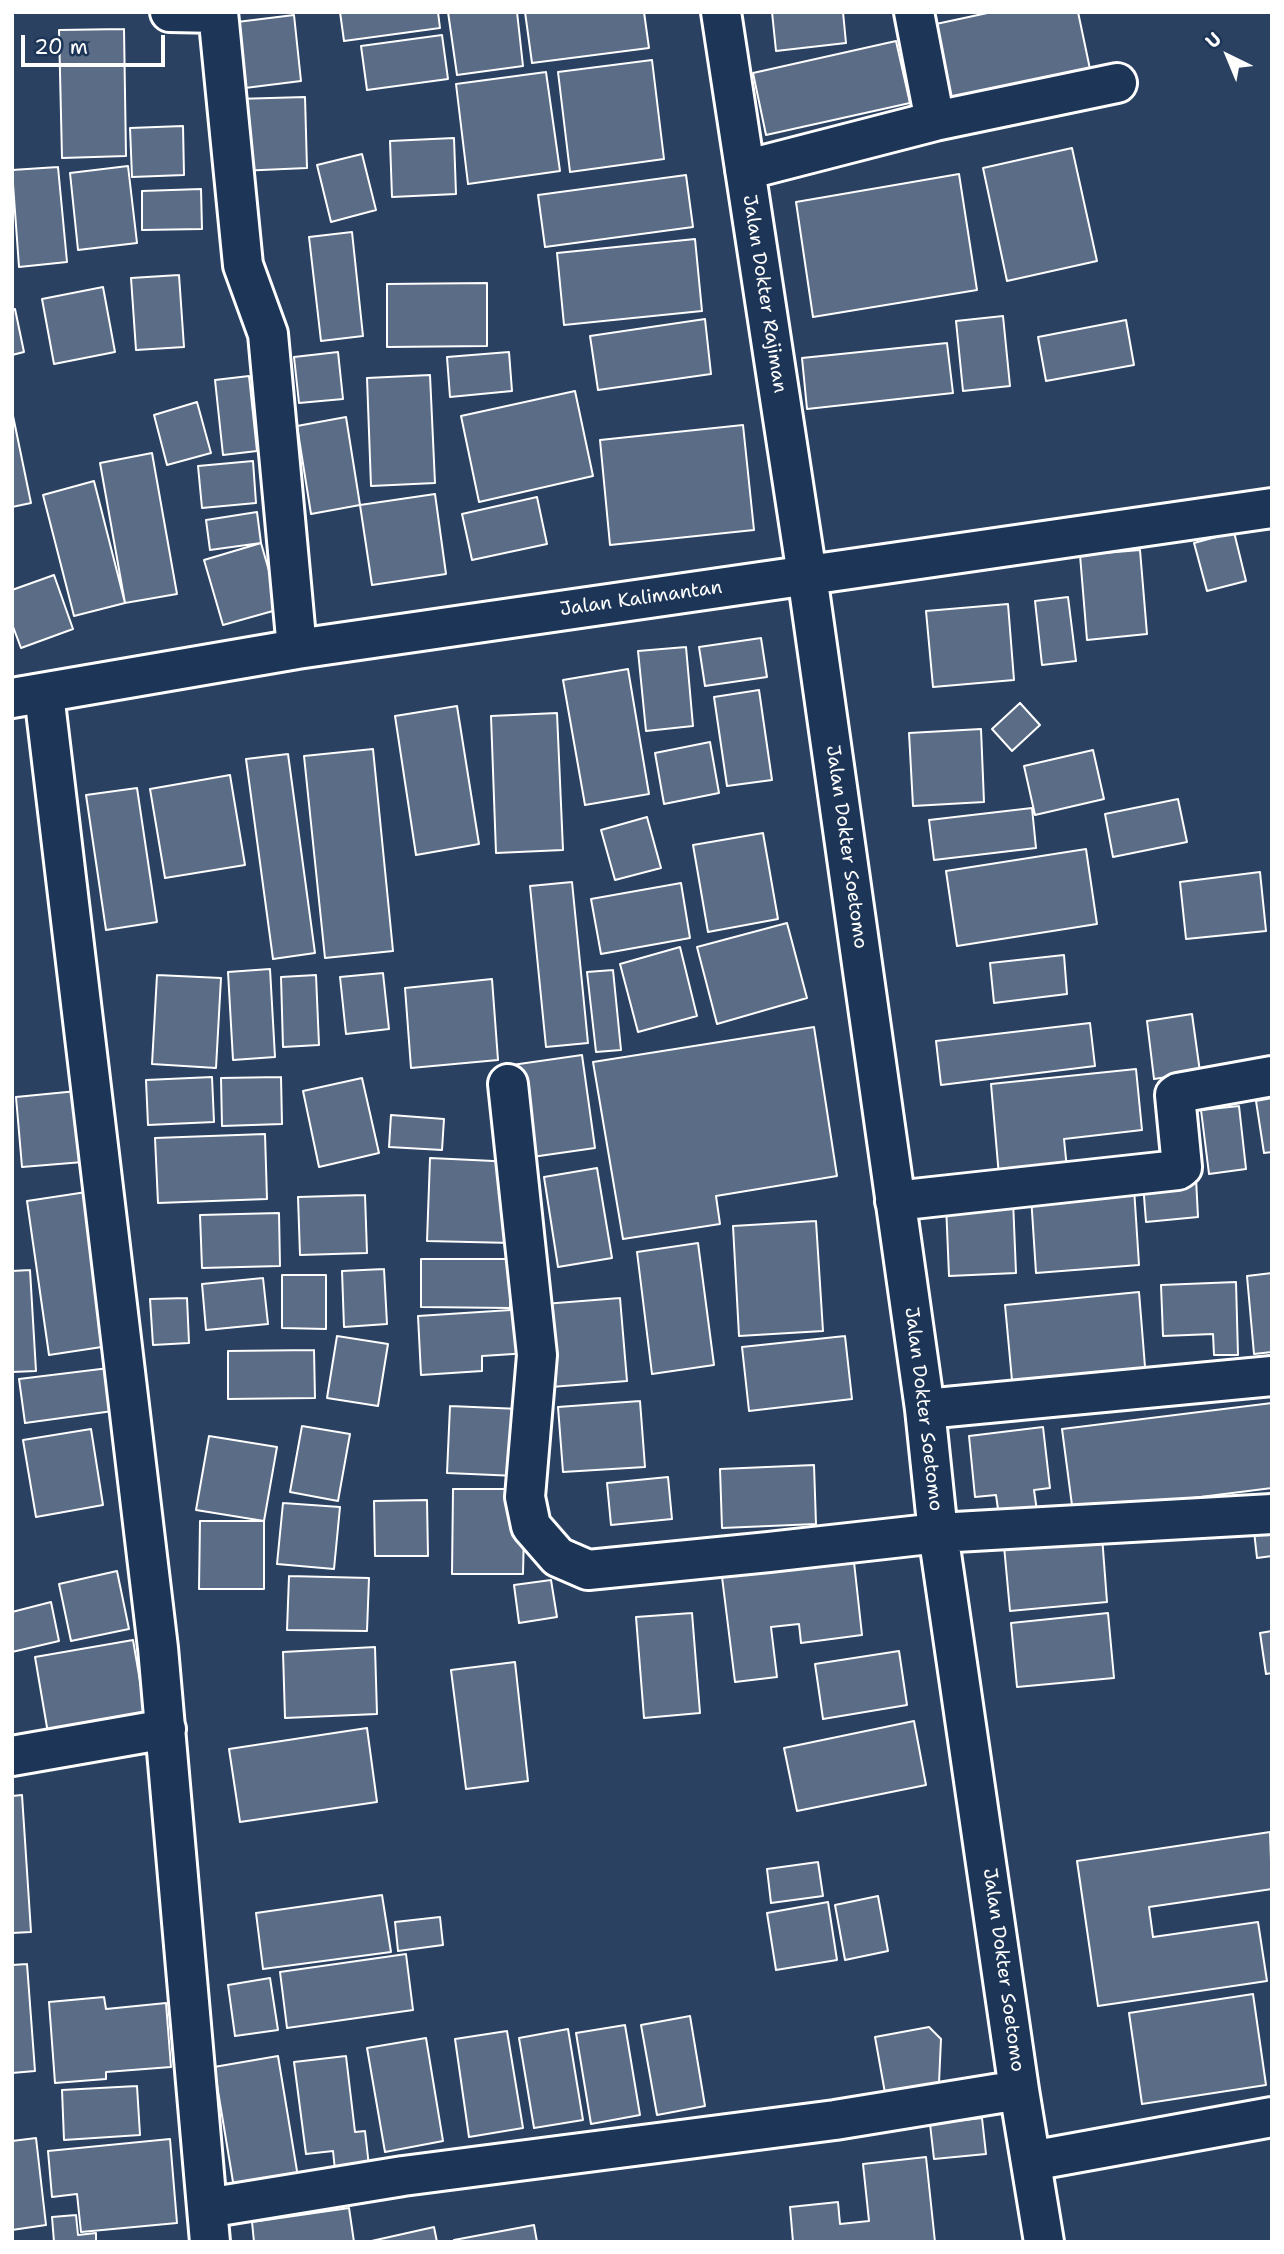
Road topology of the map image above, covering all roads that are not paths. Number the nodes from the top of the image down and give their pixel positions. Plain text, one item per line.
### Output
1 (170, 12) edge
2 (720, 12) edge
3 (914, 12) edge
4 (218, 13) edge
5 (1117, 83) dead end
6 (935, 121) junction
7 (745, 170) junction
8 (1272, 508) edge
9 (807, 575) junction
10 (297, 649) junction
11 (28, 696) edge
12 (1272, 1076) edge
13 (508, 1084) dead end
14 (895, 1201) junction
15 (1272, 1376) edge
16 (925, 1409) junction
17 (1272, 1514) edge
18 (939, 1533) junction
19 (166, 1729) junction
20 (12, 1756) edge
21 (1019, 2090) junction
22 (1272, 2117) edge
23 (1031, 2161) junction
24 (209, 2225) edge
25 (1044, 2242) edge

1 - 4 street
2 - 7 street, Jalan Dokter Rajiman
3 - 6 street
4 - 10 street
5 - 6 street
6 - 7 street
7 - 9 street, Jalan Dokter Rajiman
8 - 9 street, Jalan Kalimantan
9 - 10 street, Jalan Kalimantan
9 - 14 street, Jalan Dokter Soetomo
10 - 11 street, Jalan Kalimantan
11 - 19 street
12 - 14 street
13 - 18 street
14 - 16 street, Jalan Dokter Soetomo
15 - 16 street
16 - 18 street, Jalan Dokter Soetomo
17 - 18 street
18 - 21 street, Jalan Dokter Soetomo
19 - 20 street
19 - 24 street
21 - 23 street, Jalan Dokter Soetomo
21 - 24 street
22 - 23 street
23 - 25 street, Jalan Dokter Soetomo

